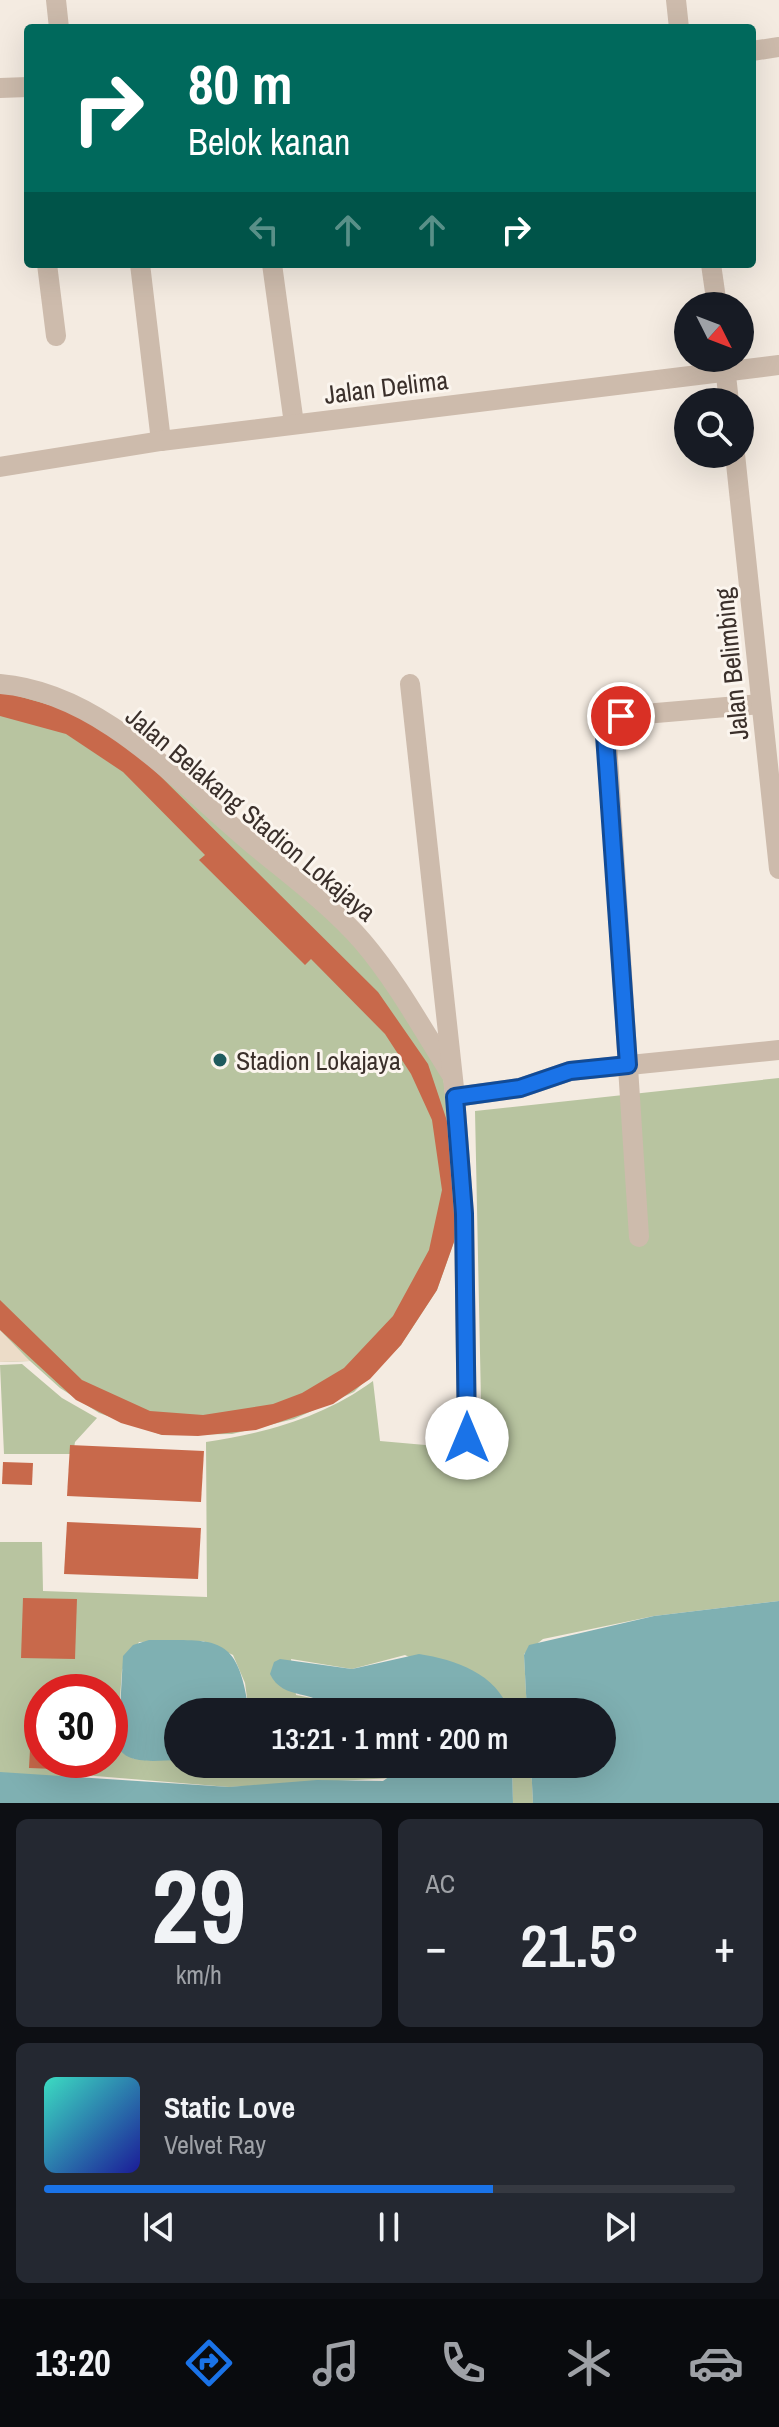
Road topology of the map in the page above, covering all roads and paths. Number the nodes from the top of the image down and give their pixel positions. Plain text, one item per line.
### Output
1 (56, 0) edge
2 (676, 0) edge
3 (59, 24) edge
4 (679, 24) edge
5 (779, 47) edge
6 (756, 50) edge
7 (0, 88) edge
8 (24, 92) edge
9 (48, 268) edge
10 (140, 268) edge
11 (273, 268) edge
12 (712, 268) edge
13 (715, 292) edge
14 (56, 336) dead end
15 (754, 365) edge
16 (779, 365) edge
17 (680, 372) edge
18 (294, 424) junction
19 (161, 441) junction
20 (0, 467) edge
21 (736, 468) edge
22 (0, 684) edge
23 (410, 684) dead end
24 (761, 704) junction
25 (774, 767) edge
26 (779, 869) edge
27 (779, 1050) edge
28 (628, 1065) junction
29 (454, 1087) junction
30 (639, 1237) dead end
31 (467, 1438) dead end

1 - 3 street
2 - 4 street
5 - 6 street
7 - 8 street
9 - 14 street
10 - 19 street
11 - 18 street
12 - 13 street
15 - 16 street, Jalan Delima
17 - 18 street, Jalan Delima
18 - 19 street, Jalan Delima
19 - 20 street, Jalan Delima
21 - 24 street, Jalan Belimbing
22 - 29 street, Jalan Belakang Stadion Lokajaya
23 - 29 street, Jalan Belakang Stadion Lokajaya
24 - 25 street, Jalan Belimbing
24 - 28 street
25 - 26 street, Jalan Belimbing
27 - 28 street
28 - 29 street
28 - 30 street
29 - 31 street, Jalan Belakang Stadion Lokajaya

